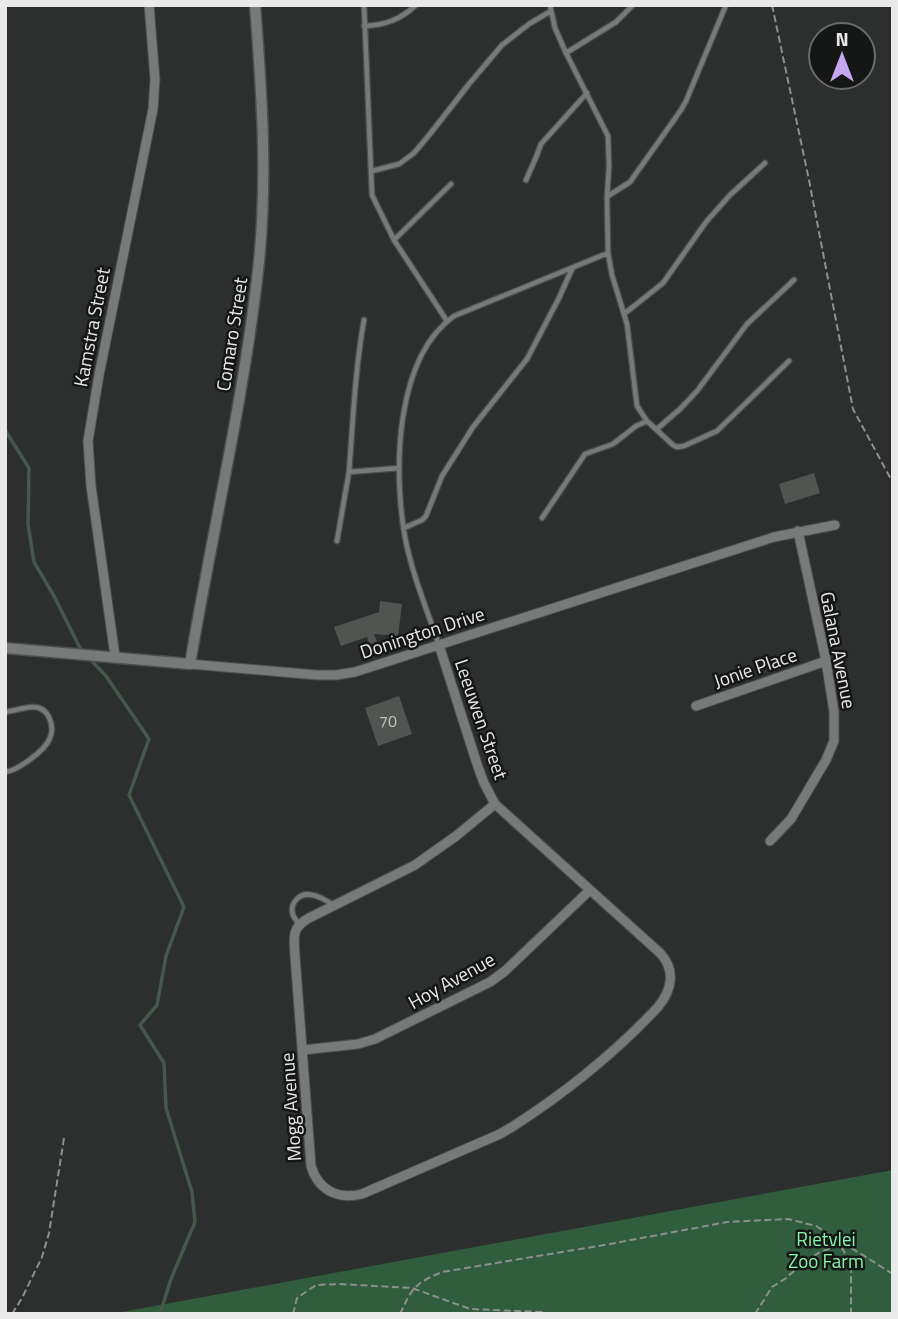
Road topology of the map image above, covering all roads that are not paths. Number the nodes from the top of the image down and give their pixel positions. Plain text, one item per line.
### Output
1 (149, 5) edge
2 (255, 5) edge
3 (364, 5) edge
4 (416, 5) edge
5 (633, 5) edge
6 (726, 5) edge
7 (551, 8) edge
8 (364, 26) junction
9 (566, 52) junction
10 (587, 93) junction
11 (765, 163) dead end
12 (372, 171) junction
13 (526, 180) dead end
14 (451, 184) dead end
15 (607, 197) junction
16 (394, 240) junction
17 (608, 253) junction
18 (572, 268) junction
19 (794, 280) dead end
20 (624, 314) junction
21 (364, 320) dead end
22 (447, 321) junction
23 (789, 361) dead end
24 (647, 421) junction
25 (657, 429) junction
26 (399, 468) junction
27 (349, 472) junction
28 (542, 518) dead end
29 (835, 525) dead end
30 (404, 528) junction
31 (798, 531) junction
32 (337, 541) dead end
33 (439, 645) junction
34 (5, 648) edge
35 (110, 656) junction
36 (826, 661) junction
37 (190, 664) junction
38 (696, 706) dead end
39 (5, 712) edge
40 (5, 772) edge
41 (495, 804) junction
42 (770, 841) dead end
43 (590, 890) junction
44 (334, 905) junction
45 (299, 924) junction
46 (660, 953) joint
47 (303, 1050) junction

1 - 35 street, Kamstra Street
2 - 37 street, Comaro Street
3 - 8 lane
4 - 8 lane
5 - 9 lane
6 - 15 lane
7 - 9 lane
7 - 12 lane
8 - 12 lane
9 - 10 lane
10 - 13 lane
10 - 15 lane
11 - 20 lane
12 - 16 lane
14 - 16 lane
15 - 17 lane
16 - 22 lane
17 - 18 lane, Leeuwen Street
17 - 20 lane
18 - 22 lane, Leeuwen Street
18 - 30 lane
19 - 25 lane
20 - 24 lane
21 - 27 lane
22 - 26 lane, Leeuwen Street
23 - 25 lane
24 - 25 lane
24 - 28 lane
26 - 27 lane
26 - 30 lane, Leeuwen Street
27 - 32 lane
29 - 31 street, Donington Drive
30 - 33 lane, Leeuwen Street
31 - 33 street, Donington Drive
31 - 36 street, Galana Avenue
33 - 37 street, Donington Drive
33 - 41 street, Leeuwen Street
34 - 35 street, Donington Drive
35 - 37 street, Donington Drive
36 - 38 street, Jonie Place
36 - 42 street, Galana Avenue
39 - 40 lane
41 - 43 street, Leeuwen Street
41 - 44 street
43 - 46 street, Leeuwen Street
43 - 47 street, Hoy Avenue
44 - 45 street
44 - 45 lane
45 - 47 street, Mogg Avenue
46 - 47 street, Mogg Avenue

